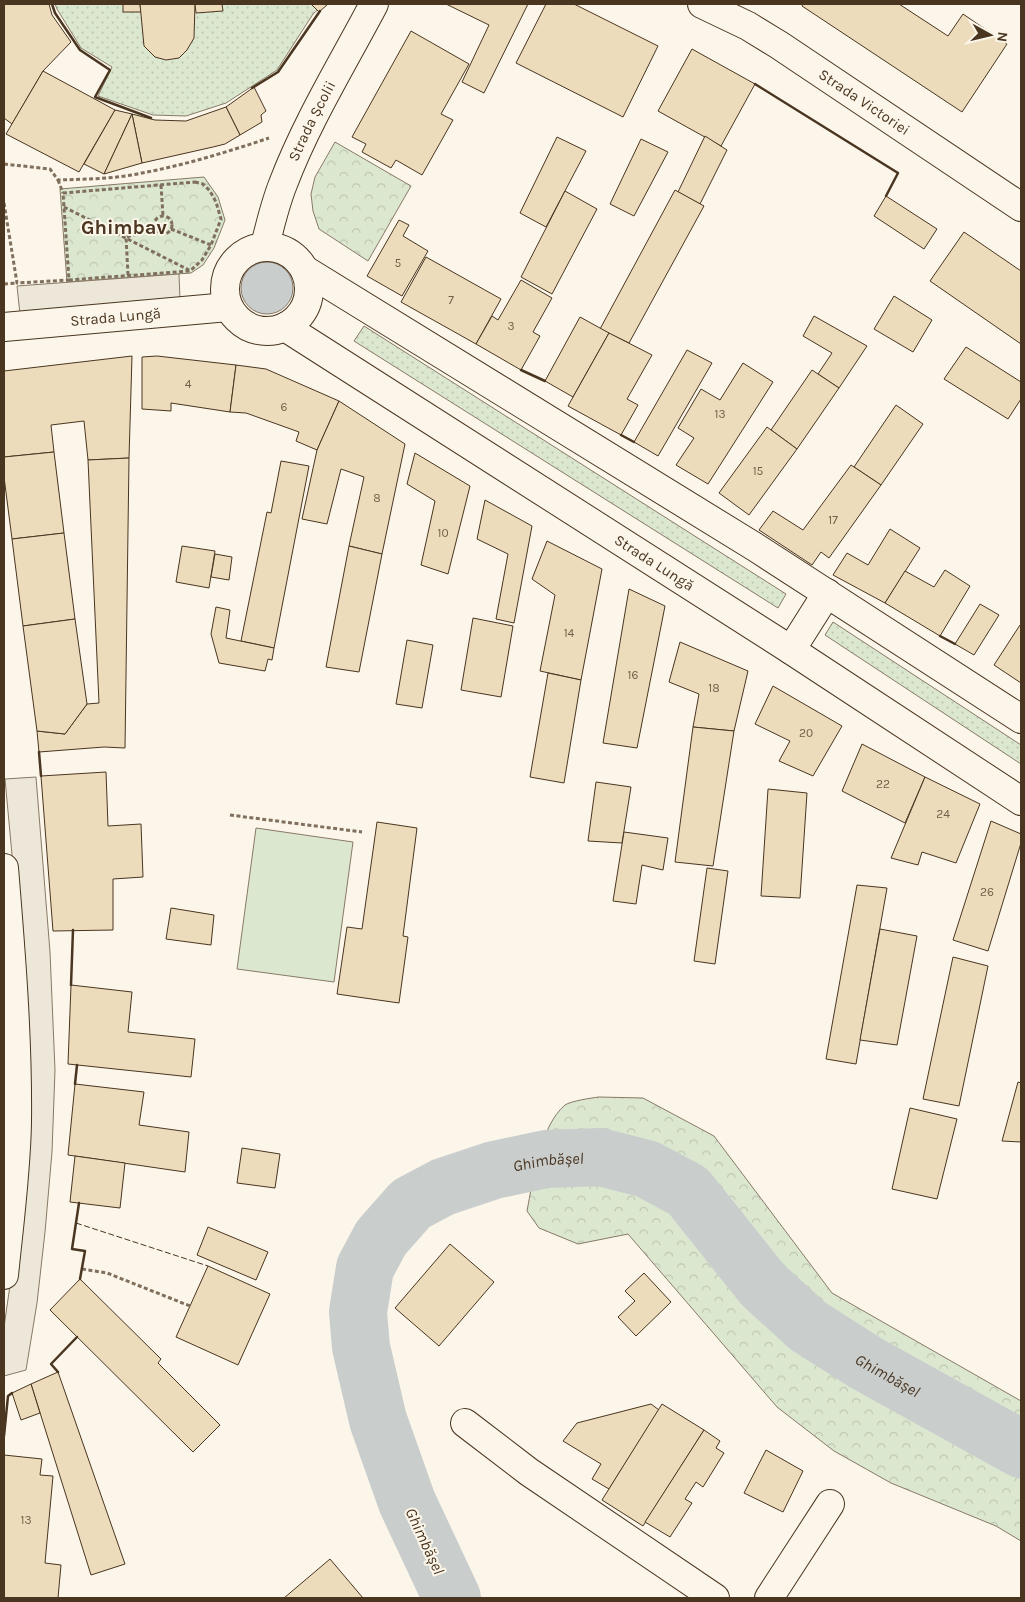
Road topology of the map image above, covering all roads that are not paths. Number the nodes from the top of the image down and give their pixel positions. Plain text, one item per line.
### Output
1 (374, 4) edge
2 (702, 4) edge
3 (1021, 207) edge
4 (265, 246) junction
5 (305, 270) junction
6 (228, 307) junction
7 (4, 327) edge
8 (285, 327) junction
9 (827, 593) junction
10 (791, 650) junction
11 (1021, 720) edge
12 (1021, 801) edge
13 (4, 868) edge
14 (4, 1275) edge
15 (465, 1423) dead end
16 (830, 1504) dead end
17 (715, 1598) edge
18 (769, 1598) edge

1 - 4 street, Strada Școlii
2 - 3 street, Strada Victoriei
4 - 5 street
4 - 6 street
5 - 8 street
5 - 9 street
6 - 7 street, Strada Lungă
6 - 8 street
8 - 10 street, Strada Lungă
9 - 10 street
9 - 11 street
10 - 12 street, Strada Lungă
13 - 14 street
15 - 17 street
16 - 18 street

